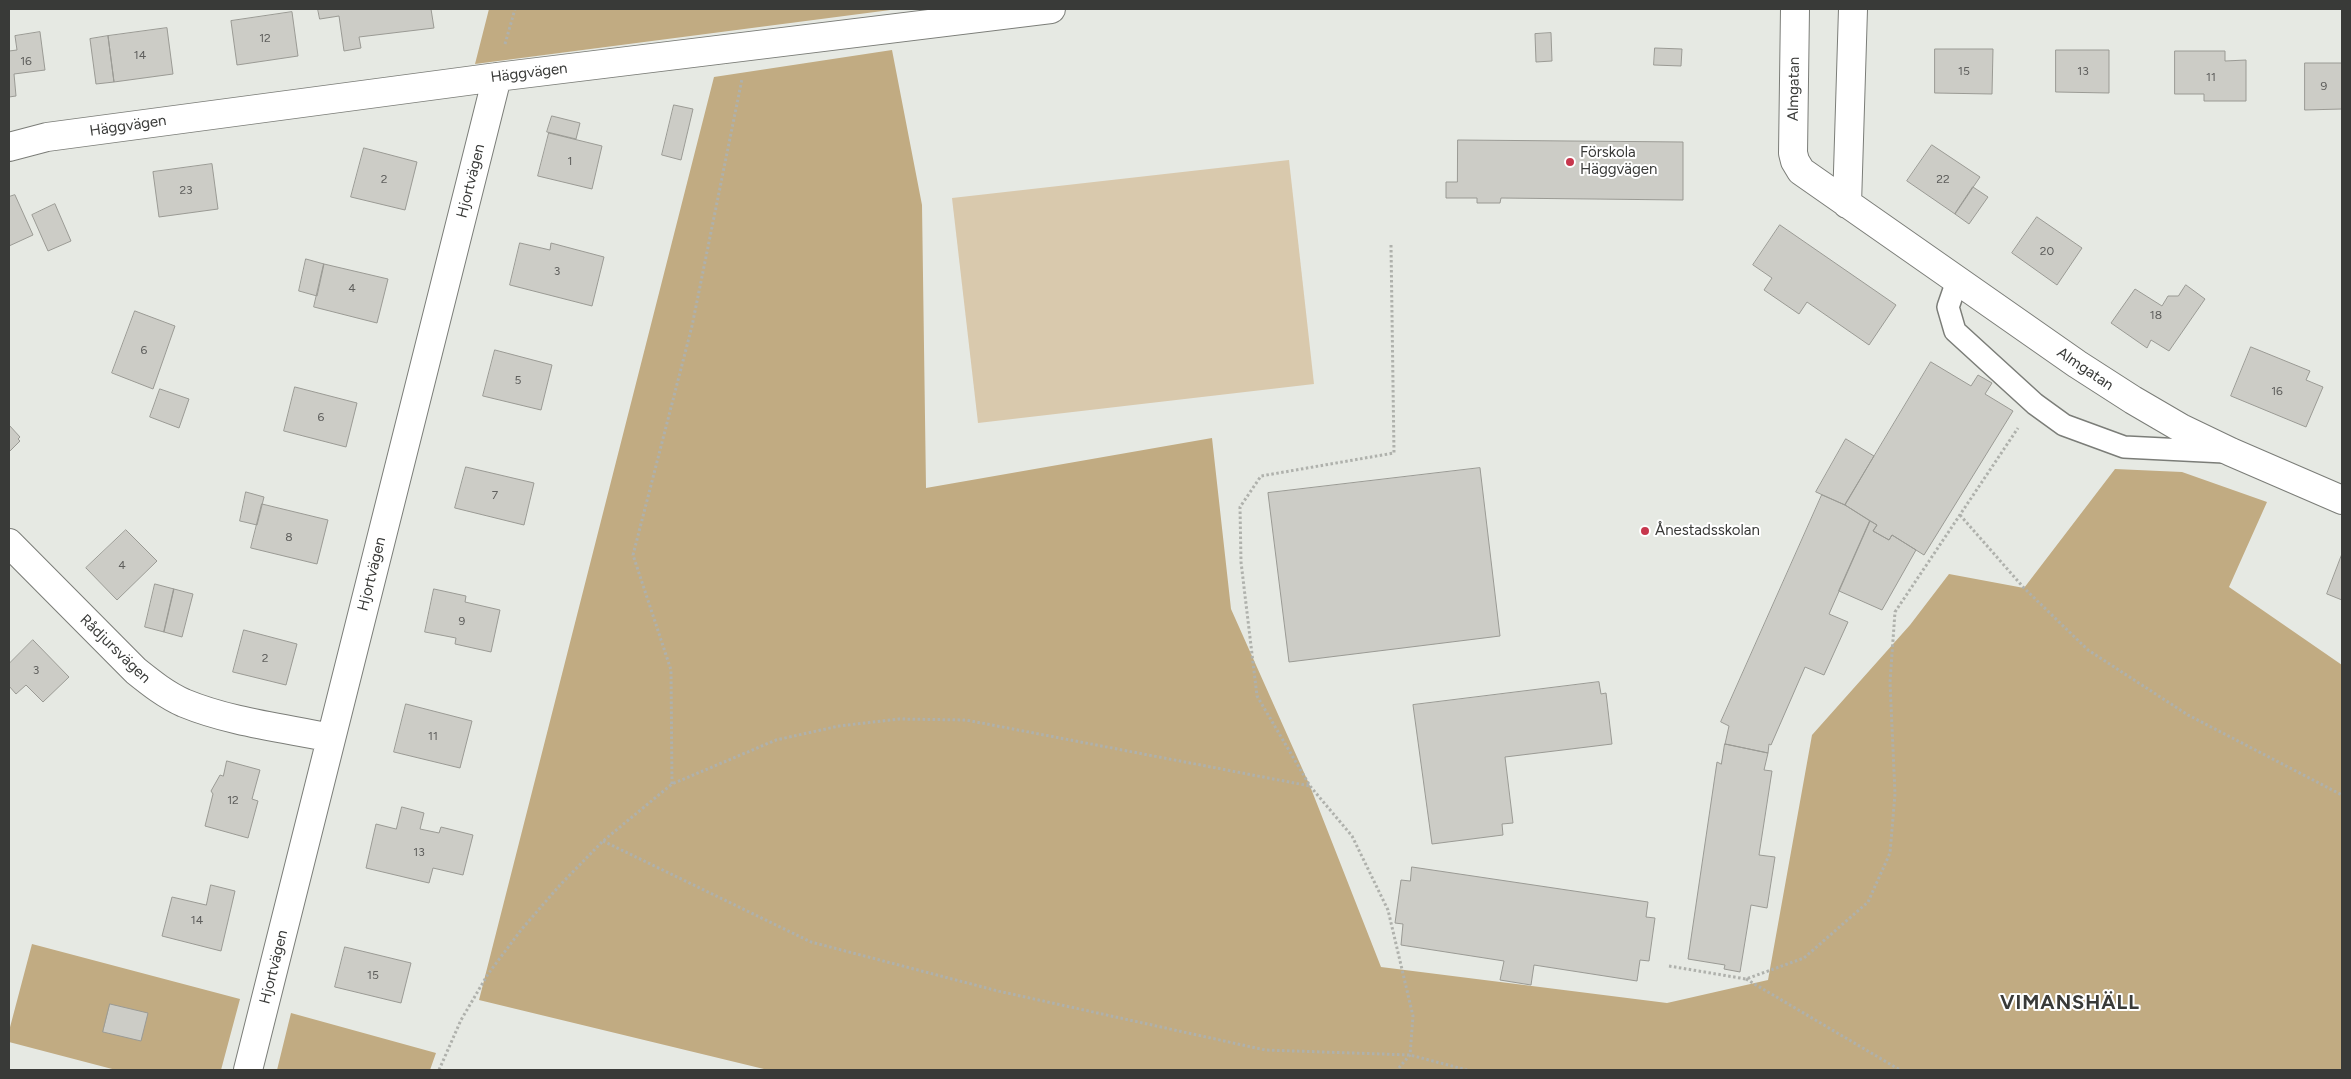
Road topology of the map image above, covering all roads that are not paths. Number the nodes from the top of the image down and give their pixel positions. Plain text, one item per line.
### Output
1 (1051, 9) edge
2 (1795, 9) edge
3 (1853, 9) edge
4 (497, 77) junction
5 (9, 147) edge
6 (1848, 204) junction
7 (1958, 280) junction
8 (2230, 452) junction
9 (2342, 500) edge
10 (9, 543) edge
11 (331, 738) junction
12 (248, 1070) edge

1 - 4 street, Häggvägen
2 - 6 street, Almgatan
3 - 6 street
4 - 5 street, Häggvägen
4 - 11 street, Hjortvägen
6 - 7 street, Almgatan
7 - 8 street, Almgatan
7 - 8 lane
8 - 9 street, Almgatan
10 - 11 street, Rådjursvägen
11 - 12 street, Hjortvägen

